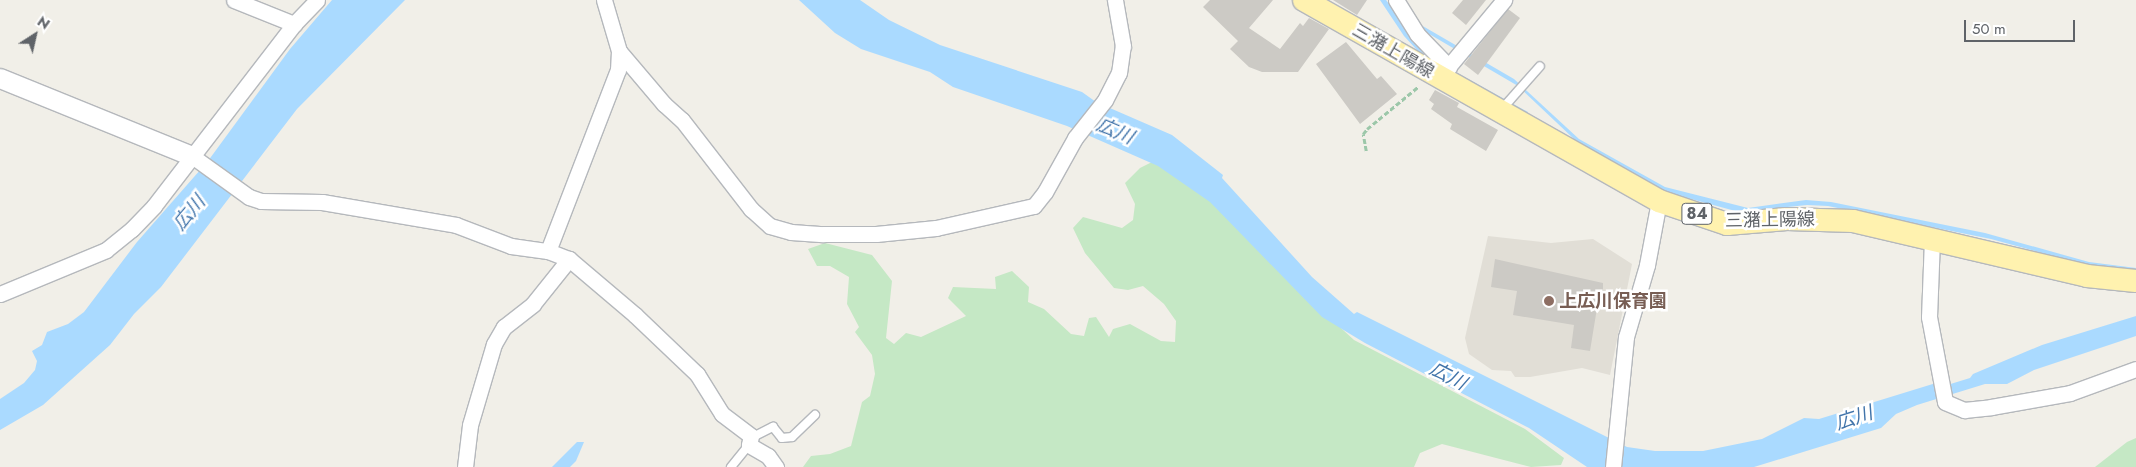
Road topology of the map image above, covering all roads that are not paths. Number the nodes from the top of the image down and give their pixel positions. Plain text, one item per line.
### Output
1 (234, 0) edge
2 (317, 0) edge
3 (604, 0) edge
4 (1115, 0) edge
5 (1304, 0) edge
6 (1396, 0) edge
7 (1504, 0) edge
8 (294, 24) junction
9 (619, 51) junction
10 (1540, 66) dead end
11 (1441, 73) junction
12 (0, 78) edge
13 (1505, 106) junction
14 (197, 161) junction
15 (1659, 201) junction
16 (1932, 239) junction
17 (548, 251) junction
18 (569, 259) junction
19 (2136, 281) edge
20 (0, 294) edge
21 (2136, 368) edge
22 (815, 415) dead end
23 (750, 442) junction
24 (465, 467) edge
25 (731, 467) edge
26 (776, 467) edge
27 (1613, 467) edge

1 - 8 street
2 - 8 street
3 - 9 street
4 - 9 street
5 - 11 main road, 三潴上陽線 / 84
6 - 11 street
7 - 11 street
8 - 14 street
9 - 17 street
10 - 13 lane
11 - 13 main road, 三潴上陽線 / 84
12 - 14 street
13 - 15 main road, 三潴上陽線 / 84
14 - 17 street
14 - 20 street
15 - 16 main road, 三潴上陽線 / 84
15 - 27 street
16 - 19 main road, 三潴上陽線 / 84
16 - 21 street
17 - 18 street
18 - 23 street
18 - 24 street
22 - 23 lane
23 - 25 lane
23 - 26 street

